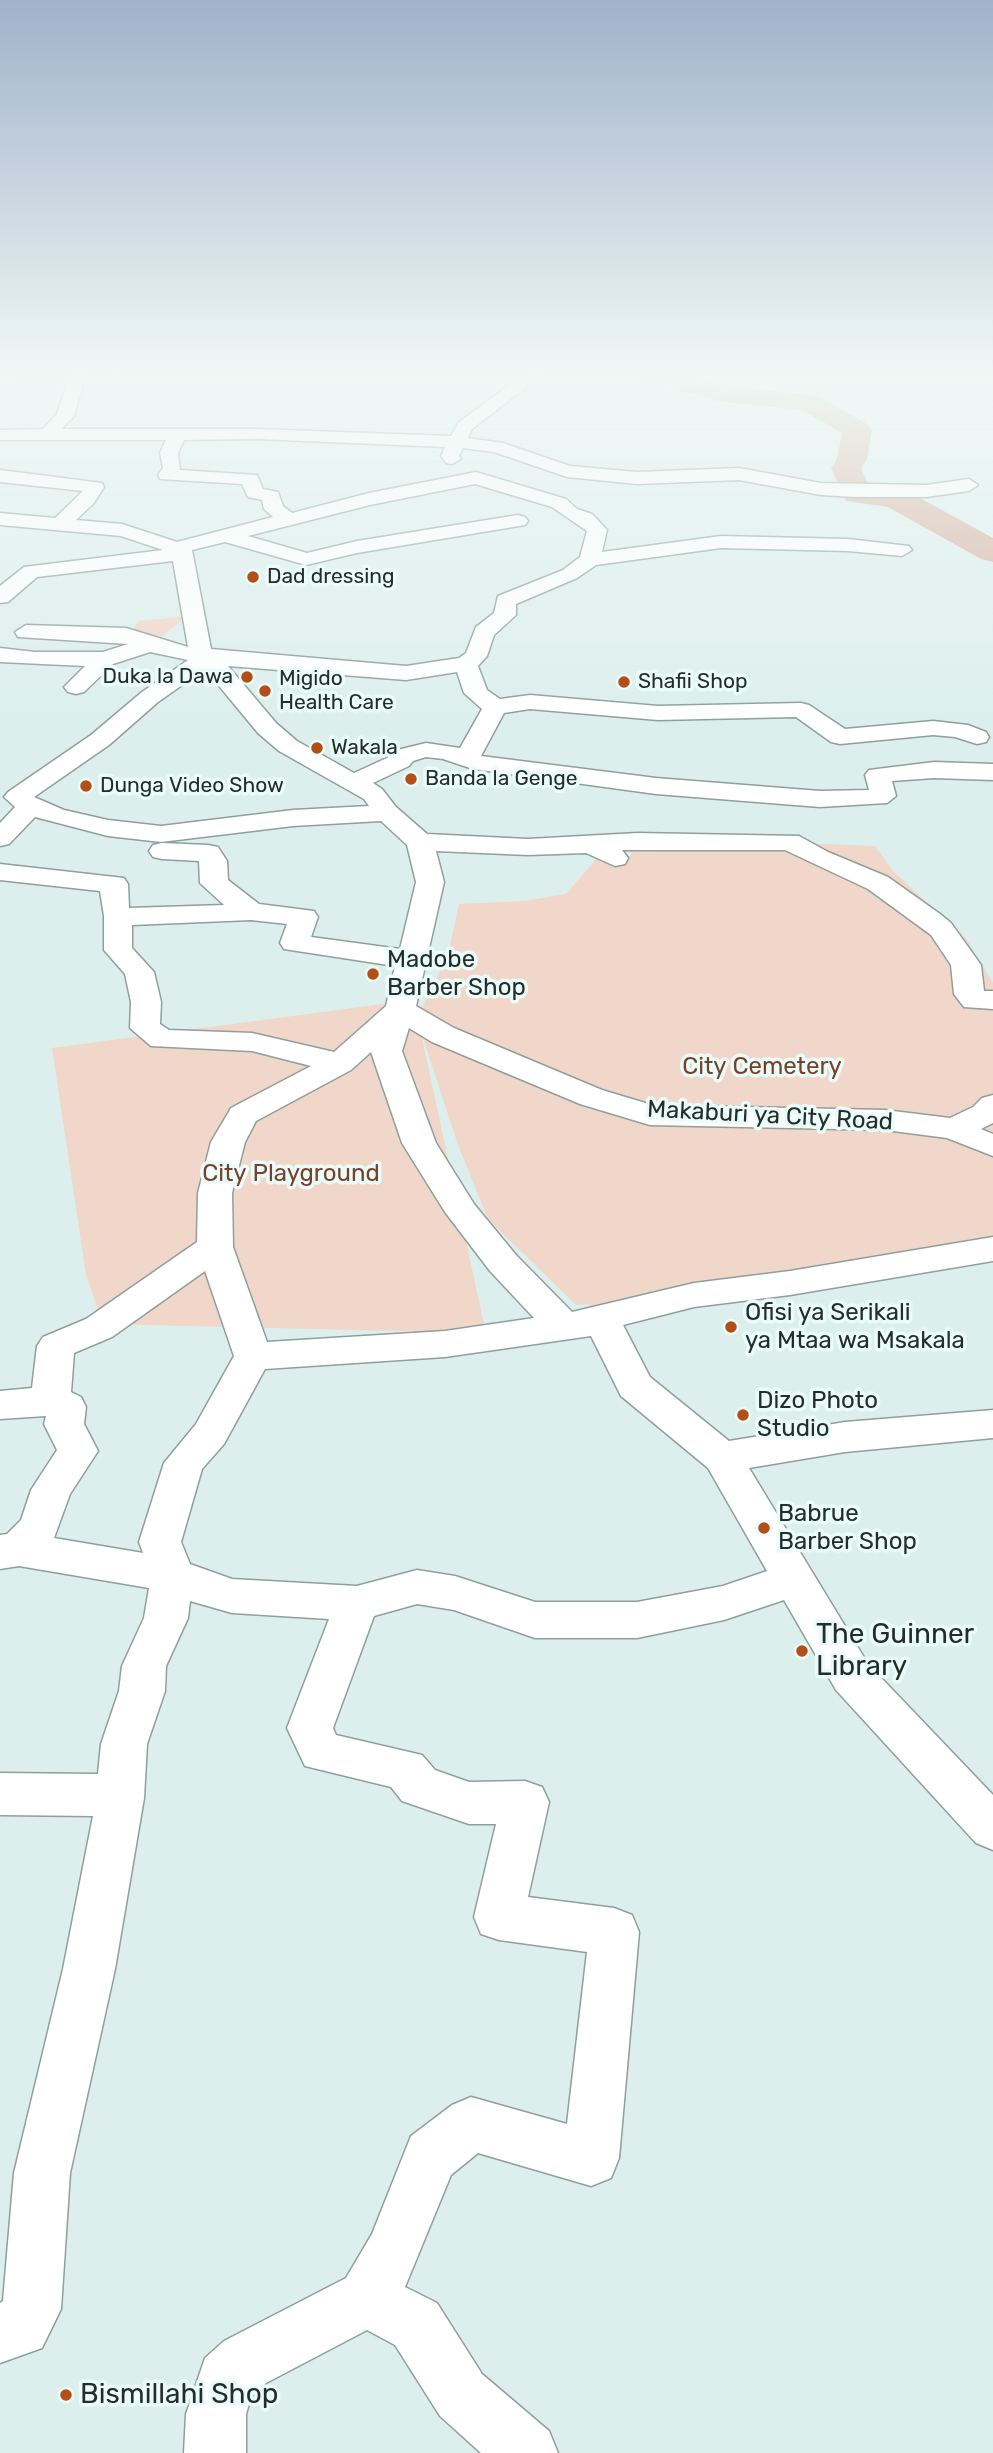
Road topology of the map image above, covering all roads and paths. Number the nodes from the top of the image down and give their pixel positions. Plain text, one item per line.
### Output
1 (93, 489) edge
2 (254, 489) edge
3 (423, 489) edge
4 (514, 489) edge
5 (829, 489) edge
6 (937, 489) edge
7 (0, 519) edge
8 (288, 519) junction
9 (518, 522) dead end
10 (61, 523) junction
11 (227, 536) junction
12 (902, 550) dead end
13 (180, 551) junction
14 (590, 560) junction
15 (4, 607) edge
16 (191, 616) junction
17 (26, 632) dead end
18 (150, 645) junction
19 (0, 655) edge
20 (207, 658) junction
21 (105, 659) junction
22 (466, 664) junction
23 (76, 687) dead end
24 (108, 702) dead end
25 (495, 707) junction
26 (135, 708) junction
27 (977, 737) dead end
28 (466, 760) junction
29 (993, 772) edge
30 (355, 782) junction
31 (12, 798) edge
32 (387, 813) junction
33 (161, 834) junction
34 (0, 838) edge
35 (420, 842) junction
36 (586, 845) junction
37 (615, 858) dead end
38 (0, 872) edge
39 (251, 912) junction
40 (118, 916) junction
41 (412, 960) junction
42 (991, 1007) edge
43 (400, 1009) junction
44 (340, 1063) junction
45 (993, 1105) edge
46 (954, 1129) junction
47 (993, 1146) edge
48 (215, 1247) junction
49 (993, 1249) edge
50 (564, 1327) junction
51 (253, 1356) junction
52 (54, 1401) junction
53 (0, 1405) edge
54 (993, 1424) edge
55 (722, 1457) junction
56 (10, 1551) edge
57 (173, 1575) junction
58 (793, 1579) junction
59 (357, 1602) junction
60 (0, 1794) edge
61 (120, 1798) junction
62 (993, 1828) edge
63 (367, 2299) junction
64 (0, 2333) edge
65 (215, 2453) edge
66 (527, 2453) edge

1 - 10 street
2 - 8 street
3 - 8 street
4 - 14 street
5 - 6 street
7 - 10 street
8 - 11 street
9 - 11 street
10 - 13 street
11 - 13 street
12 - 14 street
13 - 15 street
13 - 16 street
14 - 22 street
16 - 18 street
16 - 20 street
17 - 18 street
18 - 20 street
18 - 21 street
19 - 21 street
20 - 22 street
20 - 26 street
20 - 30 street
21 - 23 street
22 - 25 street
24 - 26 street
25 - 27 street
25 - 28 street
26 - 31 street
28 - 29 street
28 - 30 street
30 - 32 street
31 - 33 street
31 - 34 street
32 - 33 street
32 - 35 street
33 - 39 street
35 - 36 street
35 - 41 street
36 - 37 street
36 - 42 street
38 - 40 street
39 - 40 street
39 - 41 street
40 - 44 street
41 - 43 street
43 - 44 street
43 - 46 street, Makaburi ya City Road
43 - 50 street
44 - 48 street
45 - 46 street
46 - 47 street, Makaburi ya City Road
48 - 51 street
48 - 52 street
49 - 50 street
50 - 51 street
50 - 55 street
51 - 57 street
52 - 53 street
52 - 56 street
54 - 55 street
55 - 58 street
56 - 57 street
57 - 59 street
57 - 61 street
58 - 59 street
58 - 62 street
59 - 63 street
60 - 61 street
61 - 64 street
63 - 65 street
63 - 66 street

